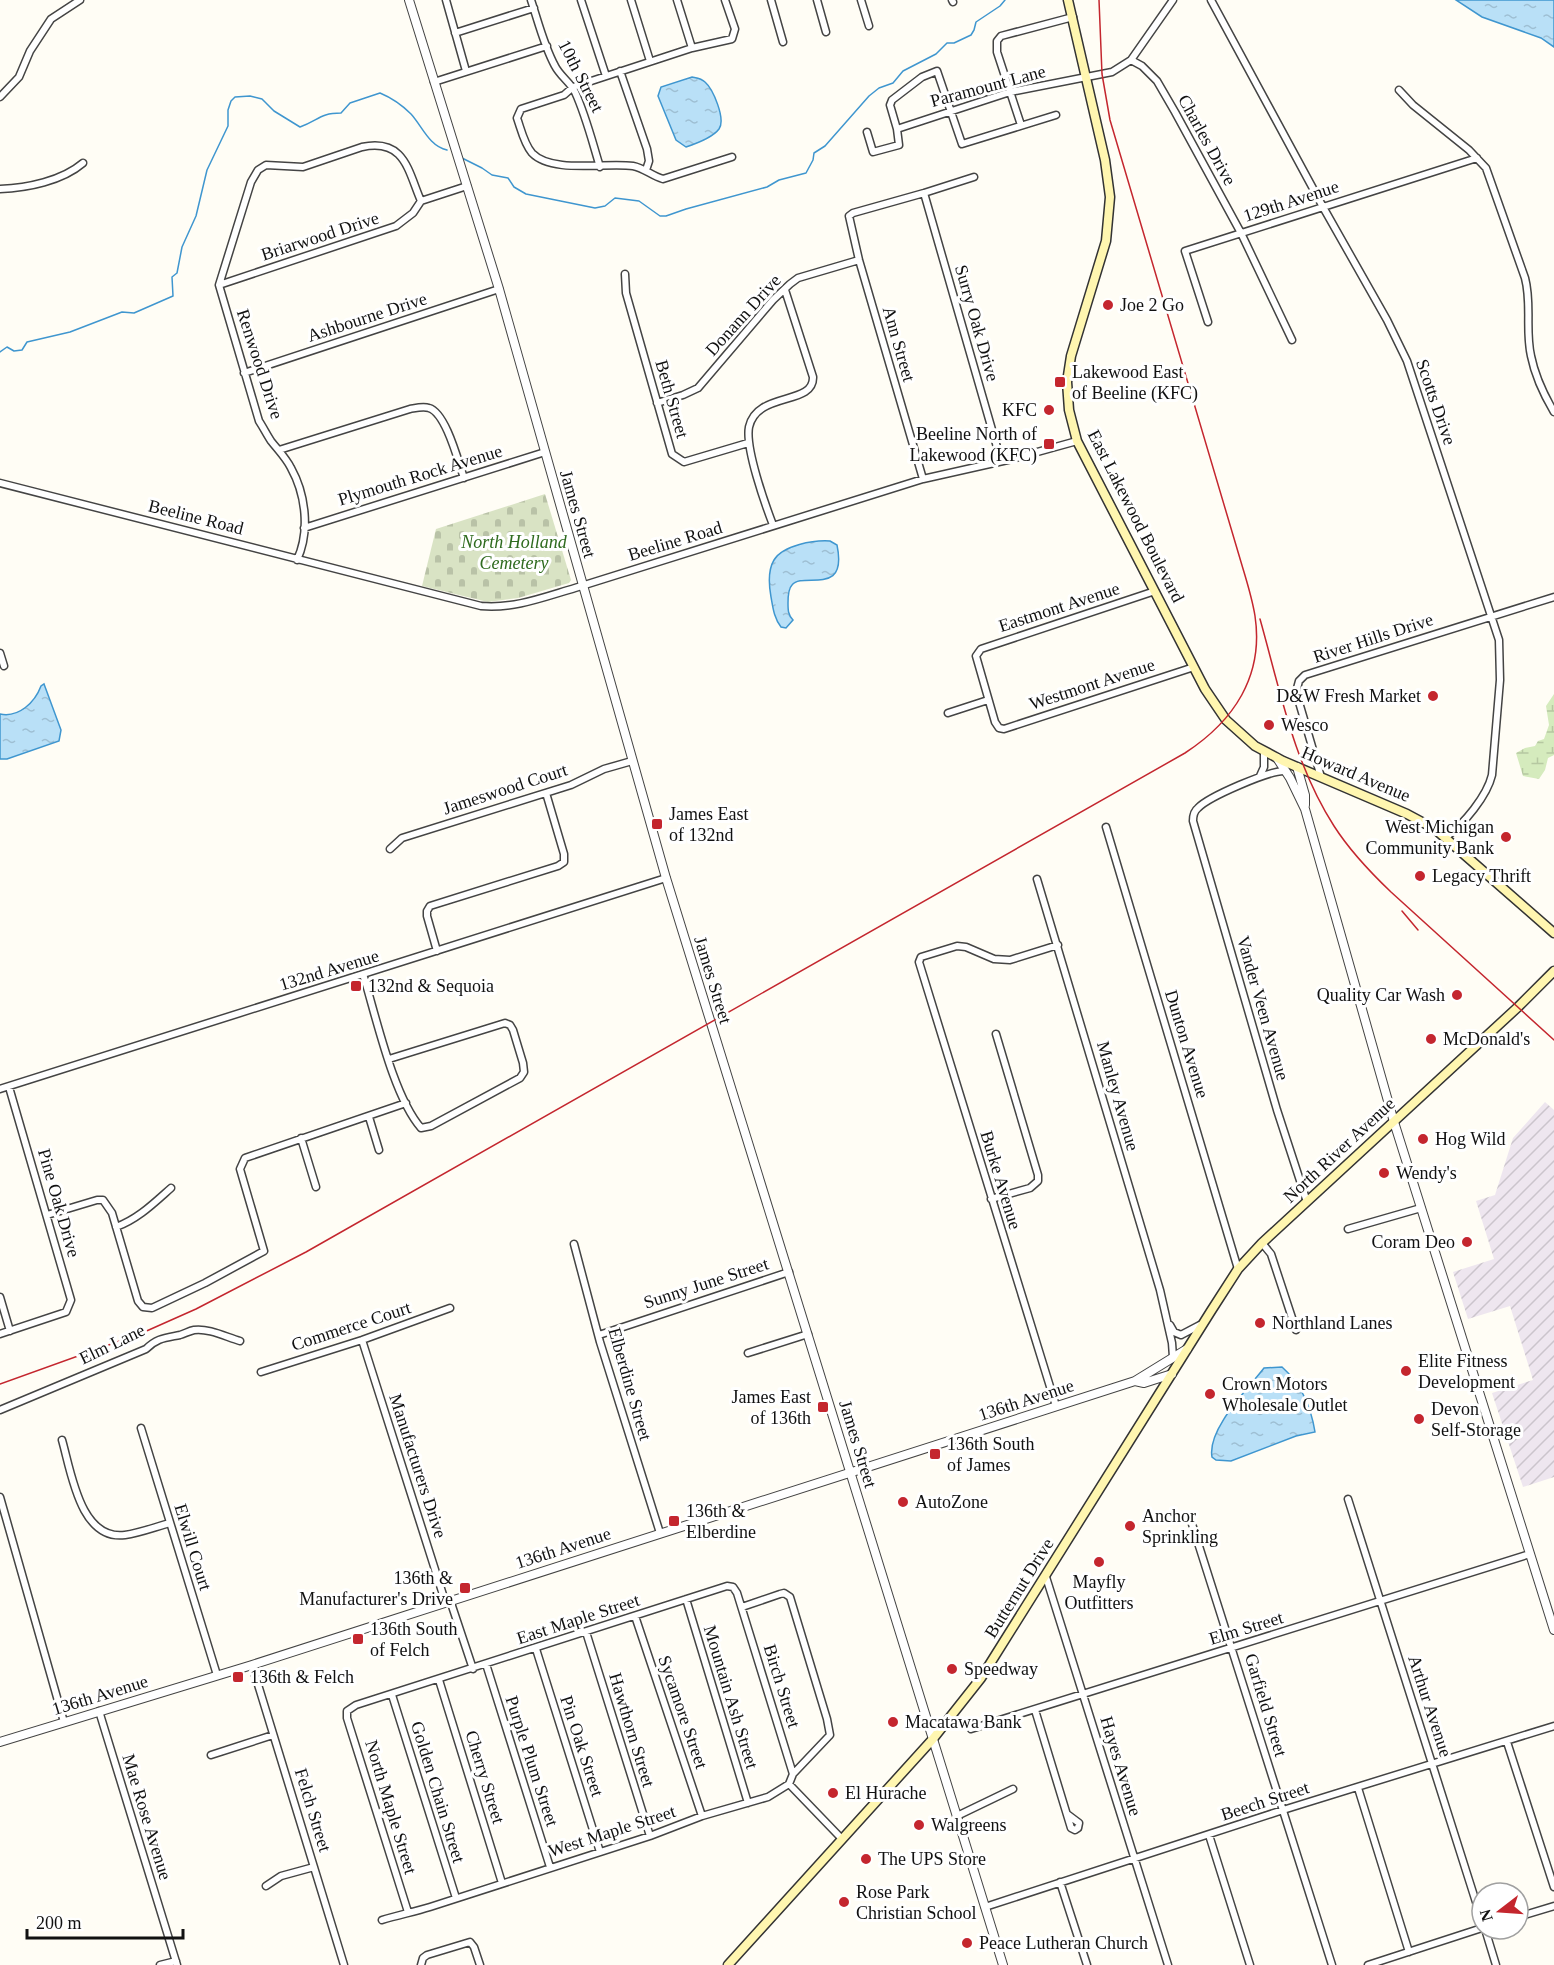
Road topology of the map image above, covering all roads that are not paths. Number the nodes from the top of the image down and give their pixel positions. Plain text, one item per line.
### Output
1 (80, 0) edge
2 (410, 0) edge
3 (446, 0) edge
4 (531, 0) edge
5 (581, 0) edge
6 (631, 0) edge
7 (677, 0) edge
8 (725, 0) edge
9 (771, 0) edge
10 (817, 0) edge
11 (861, 0) edge
12 (1068, 0) edge
13 (1173, 0) edge
14 (1211, 0) edge
15 (534, 8) junction
16 (1073, 17) junction
17 (869, 26) dead end
18 (826, 32) dead end
19 (455, 33) junction
20 (783, 42) dead end
21 (547, 46) junction
22 (692, 48) junction
23 (1131, 60) junction
24 (650, 61) junction
25 (466, 70) junction
26 (620, 71) junction
27 (606, 76) junction
28 (1088, 76) junction
29 (434, 82) junction
30 (573, 87) junction
31 (1400, 90) dead end
32 (1010, 92) junction
33 (0, 97) edge
34 (951, 110) junction
35 (1056, 115) dead end
36 (1021, 125) junction
37 (897, 129) junction
38 (867, 132) dead end
39 (732, 157) dead end
40 (1477, 158) junction
41 (83, 163) dead end
42 (600, 167) junction
43 (646, 170) junction
44 (974, 177) dead end
45 (467, 186) junction
46 (0, 189) edge
47 (924, 193) junction
48 (421, 201) junction
49 (1323, 207) junction
50 (1241, 233) junction
51 (859, 260) junction
52 (625, 274) dead end
53 (219, 285) junction
54 (499, 289) junction
55 (785, 290) junction
56 (1208, 322) dead end
57 (1293, 340) dead end
58 (244, 373) junction
59 (657, 403) junction
60 (1554, 412) edge
61 (1077, 441) junction
62 (748, 443) junction
63 (279, 450) junction
64 (545, 452) junction
65 (1001, 461) junction
66 (464, 478) junction
67 (923, 479) junction
68 (0, 483) edge
69 (773, 525) junction
70 (304, 528) junction
71 (297, 560) junction
72 (583, 585) junction
73 (1155, 591) junction
74 (1554, 597) edge
75 (1491, 616) junction
76 (0, 653) edge
77 (4, 666) dead end
78 (1194, 667) junction
79 (988, 700) junction
80 (948, 713) dead end
81 (1264, 752) junction
82 (1280, 759) junction
83 (632, 761) junction
84 (1297, 767) junction
85 (1285, 771) junction
86 (1259, 776) junction
87 (1321, 777) junction
88 (546, 793) junction
89 (1305, 809) junction
90 (1106, 827) dead end
91 (1446, 837) junction
92 (390, 849) dead end
93 (666, 878) junction
94 (1037, 879) dead end
95 (1554, 933) edge
96 (1058, 945) junction
97 (437, 951) junction
98 (1554, 971) edge
99 (363, 974) junction
100 (996, 1034) dead end
101 (389, 1059) junction
102 (9, 1087) junction
103 (0, 1089) edge
104 (406, 1103) junction
105 (369, 1117) junction
106 (1394, 1122) junction
107 (301, 1138) junction
108 (379, 1150) dead end
109 (316, 1187) dead end
110 (171, 1188) dead end
111 (991, 1199) junction
112 (1307, 1202) junction
113 (1421, 1208) junction
114 (47, 1215) junction
115 (116, 1227) junction
116 (1348, 1229) dead end
117 (1262, 1243) junction
118 (574, 1244) dead end
119 (1238, 1269) junction
120 (789, 1272) junction
121 (0, 1297) edge
122 (450, 1308) dead end
123 (1168, 1322) junction
124 (1204, 1323) junction
125 (1296, 1330) dead end
126 (10, 1331) junction
127 (0, 1334) edge
128 (808, 1334) junction
129 (599, 1335) junction
130 (362, 1340) junction
131 (240, 1341) dead end
132 (1187, 1349) junction
133 (748, 1353) dead end
134 (1173, 1357) junction
135 (261, 1372) dead end
136 (1172, 1374) junction
137 (1135, 1381) junction
138 (1056, 1406) junction
139 (0, 1410) edge
140 (141, 1428) dead end
141 (62, 1440) dead end
142 (851, 1472) junction
143 (0, 1497) edge
144 (1348, 1499) dead end
145 (170, 1523) junction
146 (1192, 1524) dead end
147 (660, 1533) junction
148 (1530, 1554) junction
149 (1046, 1577) junction
150 (686, 1599) junction
151 (448, 1601) junction
152 (1381, 1601) junction
153 (742, 1607) junction
154 (634, 1616) junction
155 (1554, 1630) edge
156 (586, 1632) junction
157 (1232, 1647) junction
158 (536, 1649) junction
159 (486, 1664) junction
160 (252, 1665) junction
161 (473, 1669) junction
162 (217, 1675) junction
163 (439, 1680) junction
164 (1083, 1694) junction
165 (392, 1695) junction
166 (1035, 1710) junction
167 (346, 1711) joint
168 (99, 1712) junction
169 (64, 1722) junction
170 (1554, 1726) edge
171 (971, 1729) dead end
172 (273, 1734) junction
173 (932, 1740) junction
174 (0, 1742) edge
175 (1507, 1742) junction
176 (211, 1755) dead end
177 (1432, 1764) junction
178 (793, 1774) junction
179 (789, 1784) junction
180 (1358, 1788) junction
181 (1013, 1789) dead end
182 (748, 1803) junction
183 (1283, 1810) junction
184 (1067, 1814) dead end
185 (702, 1816) junction
186 (957, 1816) junction
187 (1209, 1835) junction
188 (650, 1836) junction
189 (841, 1838) junction
190 (600, 1852) junction
191 (1134, 1858) junction
192 (314, 1867) junction
193 (550, 1867) junction
194 (1060, 1882) junction
195 (502, 1883) junction
196 (1470, 1883) edge
197 (266, 1886) dead end
198 (1554, 1887) edge
199 (456, 1898) junction
200 (985, 1906) junction
201 (1554, 1906) edge
202 (408, 1911) junction
203 (1530, 1913) edge
204 (382, 1920) dead end
205 (1470, 1933) edge
206 (1487, 1941) edge
207 (1409, 1952) junction
208 (176, 1963) edge
209 (160, 1965) edge
210 (344, 1965) edge
211 (421, 1965) edge
212 (480, 1965) edge
213 (728, 1965) edge
214 (1003, 1965) edge
215 (1087, 1965) edge
216 (1168, 1965) edge
217 (1250, 1965) edge
218 (1332, 1965) edge
219 (1368, 1965) edge
220 (1496, 1965) edge

1 - 33 street
2 - 29 street, James Street
3 - 19 street
4 - 15 street, 10th Street
5 - 27 street
6 - 24 street
7 - 22 street
8 - 22 street
9 - 20 street
10 - 18 street
11 - 17 street
12 - 16 main road, East Lakewood Boulevard
13 - 23 street
14 - 49 street, Scotts Drive
15 - 19 street
15 - 21 street, 10th Street
16 - 28 main road, East Lakewood Boulevard
16 - 32 street
19 - 25 street
21 - 25 street
21 - 30 street, 10th Street
22 - 24 street
23 - 28 street, Paramount Lane
23 - 50 street, Charles Drive
24 - 26 street
25 - 29 street
26 - 27 street
26 - 43 street
27 - 30 street
28 - 32 street, Paramount Lane
28 - 61 main road, East Lakewood Boulevard
29 - 45 street, James Street
30 - 42 street, 10th Street
30 - 42 street
31 - 40 street
32 - 34 street, Paramount Lane
32 - 36 street
34 - 36 street
34 - 37 street, Paramount Lane
34 - 37 street
35 - 36 street
37 - 38 street
39 - 43 street
40 - 49 street, 129th Avenue
40 - 60 street
41 - 46 street
42 - 43 street
44 - 47 street
45 - 48 street
45 - 54 street, James Street
47 - 51 street, Ann Street
47 - 65 street, Surry Oak Drive
48 - 53 street, Briarwood Drive
48 - 53 street, Renwood Drive
49 - 50 street, 129th Avenue
49 - 75 street, Scotts Drive
50 - 56 street, 129th Avenue
50 - 57 street, Charles Drive
51 - 55 street, Donann Drive
51 - 67 street, Ann Street
52 - 59 street, Beth Street
53 - 58 street, Renwood Drive
54 - 58 street, Ashbourne Drive
54 - 64 street, James Street
55 - 59 street, Donann Drive
55 - 62 street
58 - 63 street, Renwood Drive
59 - 62 street, Beth Street
61 - 65 street, Beeline Road
61 - 73 main road, East Lakewood Boulevard
62 - 69 street
63 - 66 street
63 - 70 street, Renwood Drive
64 - 66 street, Plymouth Rock Avenue
64 - 72 street, James Street
65 - 67 street, Beeline Road
66 - 70 street, Plymouth Rock Avenue
67 - 69 street, Beeline Road
68 - 71 street, Beeline Road
69 - 72 street, Beeline Road
70 - 71 street, Renwood Drive
71 - 72 street, Beeline Road
72 - 83 street, James Street
73 - 78 main road, East Lakewood Boulevard
73 - 79 street, Eastmont Avenue
74 - 75 street, River Hills Drive
75 - 87 street, River Hills Drive
75 - 91 street, Scotts Drive
76 - 77 street
78 - 79 street, Westmont Avenue
78 - 81 main road, East Lakewood Boulevard
79 - 80 street
81 - 82 main road, East Lakewood Boulevard
81 - 86 street
82 - 84 main road, Howard Avenue
82 - 85 street
83 - 88 street, Jameswood Court
83 - 93 street, James Street
84 - 87 main road, Howard Avenue
84 - 89 street
85 - 86 street
85 - 89 street
86 - 112 street, Vander Veen Avenue
87 - 91 main road, Howard Avenue
88 - 92 street, Jameswood Court
88 - 97 street
89 - 106 street
90 - 119 street, Dunton Avenue
91 - 95 main road, Howard Avenue
93 - 97 street, 132nd Avenue
93 - 120 street, James Street
94 - 96 street, Manley Avenue
96 - 111 street, Burke Avenue
96 - 123 street, Manley Avenue
97 - 99 street, 132nd Avenue
98 - 106 main road, North River Avenue
99 - 101 street
99 - 102 street, 132nd Avenue
100 - 111 street
101 - 104 street
101 - 104 street
102 - 103 street, 132nd Avenue
102 - 114 street, Pine Oak Drive
104 - 105 street
105 - 107 street
105 - 108 street
106 - 112 main road, North River Avenue
106 - 113 street
107 - 109 street
107 - 115 street
110 - 115 street
111 - 138 street, Burke Avenue
112 - 117 main road, North River Avenue
113 - 116 street
113 - 148 street
114 - 115 street
114 - 126 street, Pine Oak Drive
117 - 119 main road, North River Avenue
117 - 125 street
118 - 129 street, Elberdine Street
119 - 124 main road, North River Avenue
120 - 128 street, James Street
120 - 129 street, Sunny June Street
121 - 126 street
122 - 130 street, Commerce Court
123 - 124 street
123 - 134 street, Manley Avenue
124 - 132 main road, North River Avenue
126 - 127 street
128 - 133 street
128 - 142 street, James Street
129 - 147 street, Elberdine Street
130 - 135 street, Commerce Court
130 - 151 street, Manufacturers Drive
131 - 139 street, Elm Lane
132 - 134 street, 136th Avenue
132 - 136 main road, North River Avenue
134 - 137 street, 136th Avenue
136 - 137 street, 136th Avenue
136 - 149 main road, Butternut Drive
137 - 138 street, 136th Avenue
138 - 142 street, 136th Avenue
140 - 145 street, Elwill Court
141 - 145 street
142 - 147 street, 136th Avenue
142 - 173 street, James Street
143 - 169 street
144 - 152 street, Arthur Avenue
145 - 162 street, Elwill Court
146 - 157 street, Garfield Street
147 - 151 street, 136th Avenue
148 - 152 street, Elm Street
148 - 155 street
149 - 164 street, Hayes Avenue
149 - 173 main road, Butternut Drive
150 - 153 street, East Maple Street
150 - 154 street, East Maple Street
150 - 182 street, Mountain Ash Street
151 - 160 street, 136th Avenue
151 - 161 street, Manufacturers Drive
152 - 157 street, Elm Street
152 - 177 street, Arthur Avenue
153 - 178 street, Birch Street
153 - 178 street
154 - 156 street, East Maple Street
154 - 185 street, Sycamore Street
156 - 158 street, East Maple Street
156 - 188 street, Hawthorn Street
157 - 164 street, Elm Street
157 - 183 street, Garfield Street
158 - 159 street, East Maple Street
158 - 190 street, Pin Oak Street
159 - 161 street, East Maple Street
159 - 193 street, Purple Plum Street
160 - 162 street, 136th Avenue
160 - 172 street, Felch Street
161 - 163 street, East Maple Street
162 - 168 street, 136th Avenue
163 - 165 street, East Maple Street
163 - 195 street, Cherry Street
164 - 166 street, Elm Street
164 - 191 street, Hayes Avenue
165 - 167 street, East Maple Street
165 - 199 street, Golden Chain Street
166 - 171 street, Elm Street
166 - 184 street
167 - 202 street, North Maple Street
168 - 169 street, 136th Avenue
168 - 208 street, Mae Rose Avenue
169 - 174 street, 136th Avenue
170 - 175 street, Beech Street
172 - 176 street
172 - 192 street, Felch Street
173 - 186 street, James Street
173 - 189 main road, Butternut Drive
175 - 177 street, Beech Street
175 - 198 street
177 - 180 street, Beech Street
177 - 196 street, Arthur Avenue
178 - 179 street
179 - 182 street, West Maple Street
179 - 189 street
180 - 183 street, Beech Street
180 - 207 street
181 - 186 street
182 - 185 street, West Maple Street
183 - 187 street, Beech Street
183 - 218 street, Garfield Street
185 - 188 street, West Maple Street
186 - 200 street, James Street
187 - 191 street, Beech Street
187 - 217 street
188 - 190 street, West Maple Street
189 - 213 main road, Butternut Drive
190 - 193 street, West Maple Street
191 - 194 street, Beech Street
191 - 216 street, Hayes Avenue
192 - 197 street
192 - 210 street, Felch Street
193 - 195 street, West Maple Street
194 - 200 street, Beech Street
194 - 215 street
195 - 199 street, West Maple Street
199 - 202 street, West Maple Street
200 - 214 street, James Street
201 - 203 street
202 - 204 street, West Maple Street
205 - 207 street
206 - 220 street
207 - 219 street
208 - 209 street
211 - 212 street

